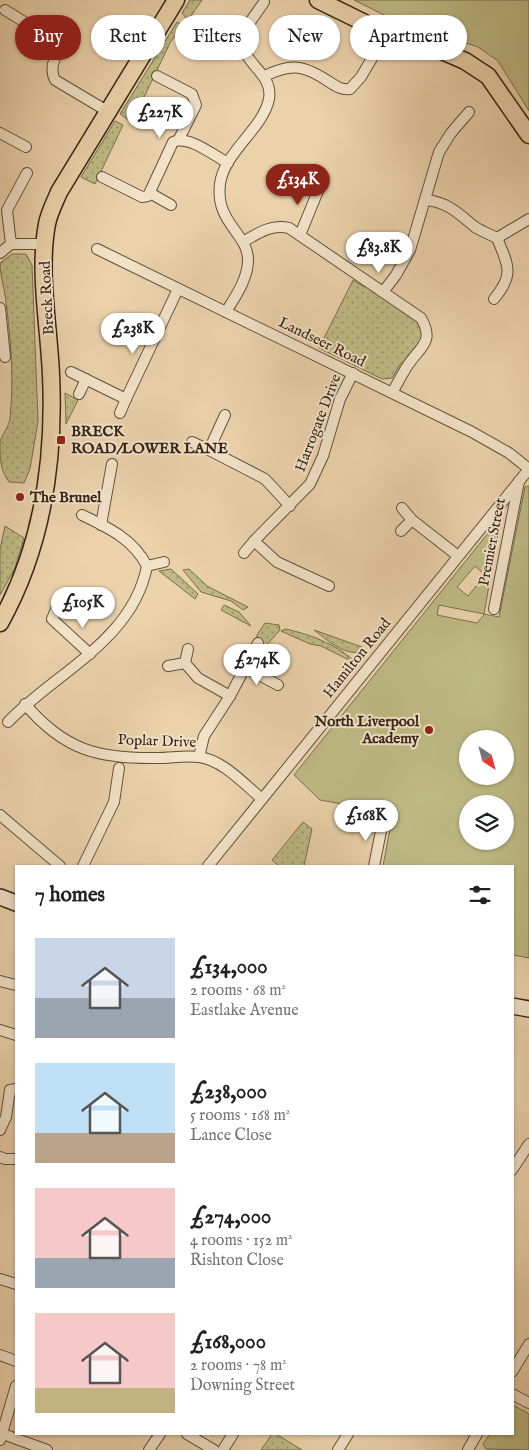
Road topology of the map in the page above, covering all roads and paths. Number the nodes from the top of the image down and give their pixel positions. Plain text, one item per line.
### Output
1 (176, 0) edge
2 (264, 2) dead end
3 (329, 2) edge
4 (5, 10) dead end
5 (256, 15) edge
6 (15, 16) edge
7 (53, 60) edge
8 (250, 60) edge
9 (371, 60) edge
10 (157, 76) dead end
11 (265, 76) junction
12 (107, 111) junction
13 (469, 112) dead end
14 (0, 133) edge
15 (529, 136) edge
16 (179, 140) junction
17 (26, 147) dead end
18 (228, 163) junction
19 (26, 173) dead end
20 (102, 176) dead end
21 (320, 186) dead end
22 (150, 193) junction
23 (426, 200) junction
24 (171, 204) dead end
25 (529, 219) edge
26 (300, 235) junction
27 (497, 238) junction
28 (243, 242) junction
29 (11, 244) junction
30 (45, 244) junction
31 (97, 249) dead end
32 (0, 253) edge
33 (178, 289) junction
34 (383, 292) junction
35 (494, 299) dead end
36 (0, 308) edge
37 (226, 312) junction
38 (5, 357) dead end
39 (71, 372) dead end
40 (353, 373) junction
41 (86, 379) junction
42 (392, 393) junction
43 (78, 394) dead end
44 (126, 399) junction
45 (120, 413) dead end
46 (225, 415) dead end
47 (192, 442) dead end
48 (209, 450) junction
49 (112, 464) dead end
50 (529, 469) edge
51 (519, 480) junction
52 (290, 506) junction
53 (402, 508) dead end
54 (82, 515) dead end
55 (412, 520) junction
56 (102, 525) junction
57 (401, 531) dead end
58 (254, 541) junction
59 (244, 553) dead end
60 (458, 556) junction
61 (164, 562) dead end
62 (147, 566) junction
63 (329, 586) dead end
64 (57, 607) dead end
65 (494, 609) dead end
66 (0, 623) edge
67 (258, 643) dead end
68 (188, 649) dead end
69 (90, 654) junction
70 (185, 663) junction
71 (168, 666) dead end
72 (246, 668) junction
73 (278, 685) dead end
74 (230, 696) junction
75 (25, 704) junction
76 (8, 722) dead end
77 (199, 757) junction
78 (119, 768) dead end
79 (262, 799) junction
80 (0, 815) edge
81 (353, 821) dead end
82 (59, 865) edge
83 (83, 865) edge
84 (209, 865) edge
85 (374, 865) edge
86 (0, 897) edge
87 (15, 903) edge
88 (0, 981) edge
89 (15, 985) edge
90 (514, 1006) edge
91 (529, 1009) edge
92 (0, 1030) edge
93 (15, 1035) edge
94 (15, 1089) edge
95 (0, 1130) edge
96 (529, 1144) edge
97 (0, 1157) edge
98 (15, 1160) edge
99 (514, 1167) edge
100 (0, 1279) edge
101 (15, 1284) edge
102 (529, 1344) edge
103 (0, 1355) edge
104 (15, 1361) edge
105 (514, 1369) edge
106 (15, 1389) edge
107 (514, 1395) edge
108 (529, 1402) edge
109 (1, 1435) edge
110 (159, 1435) edge
111 (189, 1435) edge
112 (232, 1435) edge
113 (347, 1435) edge
114 (476, 1435) edge
115 (48, 1450) edge
116 (149, 1450) edge
117 (214, 1450) edge
118 (223, 1450) edge
119 (338, 1450) edge
120 (468, 1450) edge

1 - 12 main road, Breck Road
2 - 5 street
3 - 15 main road
4 - 6 street
7 - 12 street
8 - 11 street
9 - 11 street
10 - 16 street
11 - 18 street
12 - 30 main road, Breck Road
13 - 23 street
14 - 17 street
16 - 18 street
16 - 22 street
18 - 28 street
19 - 29 street
20 - 22 street
21 - 26 street
22 - 24 street
23 - 27 street
23 - 34 street
25 - 27 street
26 - 28 street
26 - 34 street
27 - 35 street
28 - 37 street
29 - 30 street
29 - 32 street
30 - 66 main road, Breck Road
31 - 33 street, Landseer Road
33 - 37 street, Landseer Road
33 - 44 street
34 - 42 street
36 - 38 street
37 - 40 street, Landseer Road
39 - 41 street
40 - 42 street, Landseer Road
40 - 52 street, Harrogate Drive
41 - 43 street
41 - 44 street
42 - 50 street, Landseer Road
44 - 45 street
46 - 48 street
47 - 48 street
48 - 52 street
49 - 56 street
50 - 51 street, Hamilton Road
51 - 60 street, Hamilton Road
51 - 65 street, Premier Street
52 - 58 street, Harrogate Drive
53 - 55 street
54 - 56 street
55 - 57 street
55 - 60 street
56 - 62 street
58 - 59 street, Harrogate Drive
58 - 63 street
60 - 79 street, Hamilton Road
61 - 62 street
62 - 69 street
64 - 69 street
67 - 72 street
68 - 70 street
69 - 75 street
70 - 71 street
70 - 74 street
72 - 73 street
72 - 74 street
74 - 77 street
75 - 76 street
75 - 77 street, Poplar Drive
77 - 79 street, Poplar Drive
78 - 83 street
79 - 84 street, Hamilton Road
80 - 82 street
81 - 85 street
86 - 87 street
88 - 89 street
90 - 91 street
92 - 93 street
94 - 95 street
96 - 99 street
97 - 98 street
100 - 101 street
102 - 105 street
103 - 104 street
106 - 109 street
107 - 108 street
109 - 115 street
110 - 116 street
111 - 117 street
112 - 118 street
113 - 119 street
114 - 120 street

